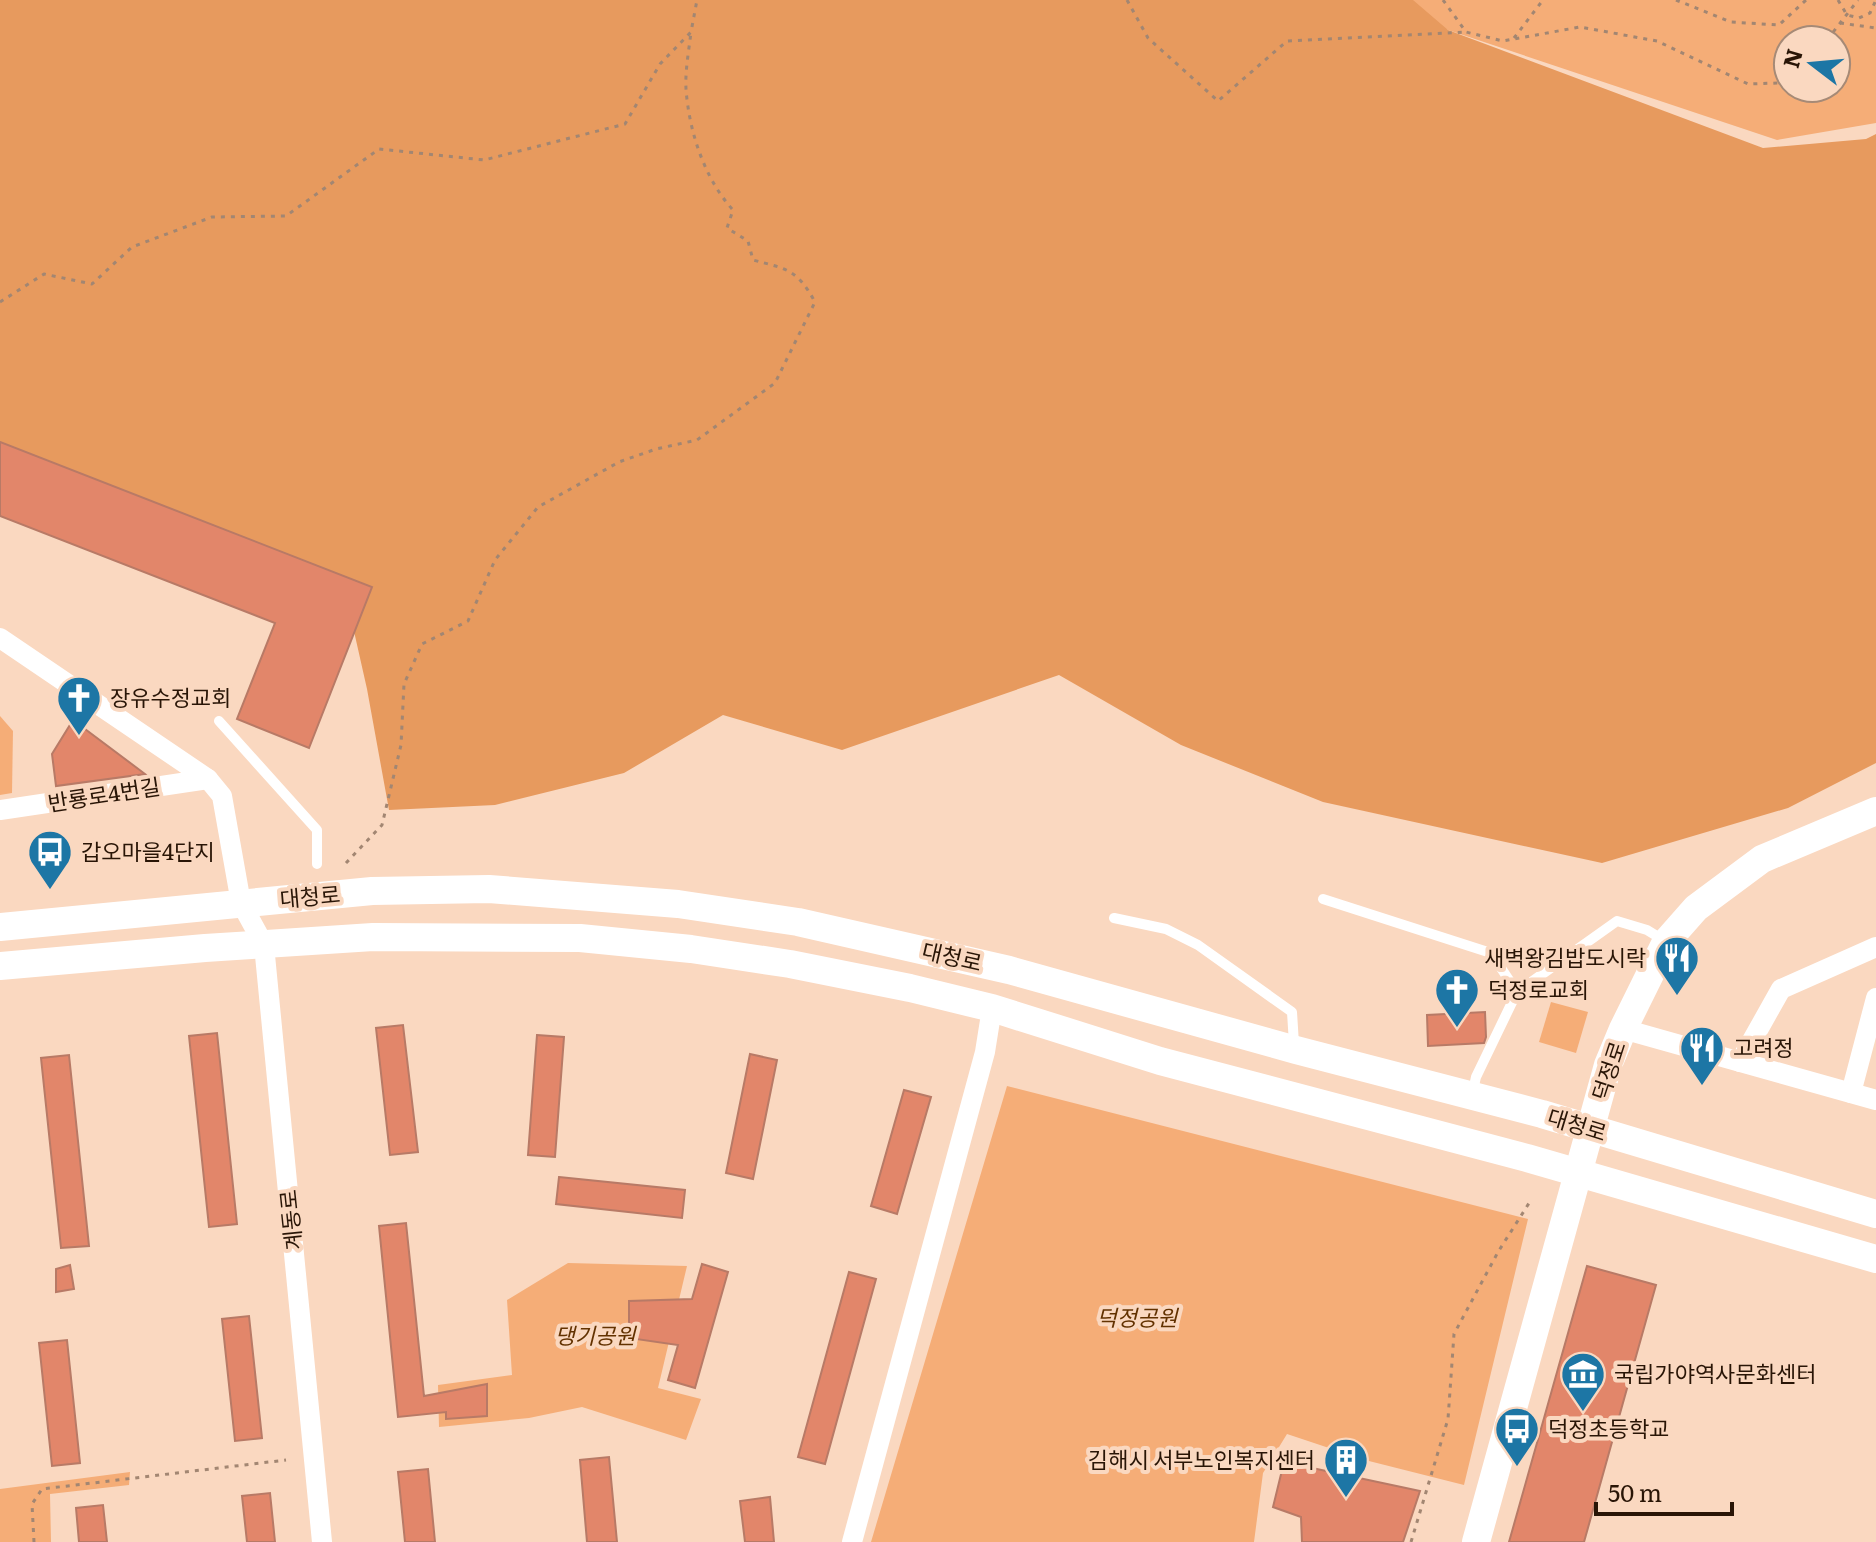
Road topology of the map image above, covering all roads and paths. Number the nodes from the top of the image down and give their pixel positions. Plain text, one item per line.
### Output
1 (697, 0) edge
2 (1127, 0) edge
3 (1443, 0) edge
4 (1543, 0) edge
5 (1676, 0) edge
6 (1806, 0) edge
7 (1838, 0) edge
8 (1858, 0) edge
9 (1876, 0) edge
10 (1847, 15) junction
11 (1840, 23) joint
12 (1876, 28) edge
13 (691, 32) junction
14 (1466, 32) junction
15 (1514, 39) junction
16 (1772, 83) edge
17 (0, 302) edge
18 (0, 638) edge
19 (219, 721) dead end
20 (208, 779) junction
21 (0, 810) edge
22 (1876, 811) edge
23 (346, 863) dead end
24 (317, 864) dead end
25 (1323, 899) dead end
26 (241, 903) junction
27 (1114, 918) dead end
28 (0, 927) edge
29 (1666, 942) junction
30 (264, 945) junction
31 (1876, 947) edge
32 (0, 966) edge
33 (1517, 992) junction
34 (1876, 998) edge
35 (992, 1008) junction
36 (1623, 1029) junction
37 (1296, 1050) junction
38 (1740, 1062) junction
39 (1851, 1093) junction
40 (1471, 1097) junction
41 (1876, 1100) edge
42 (1591, 1130) junction
43 (1579, 1174) junction
44 (1531, 1200) dead end
45 (1876, 1214) edge
46 (1876, 1259) edge
47 (286, 1460) dead end
48 (34, 1542) edge
49 (322, 1542) edge
50 (852, 1542) edge
51 (1411, 1542) edge
52 (1476, 1542) edge

1 - 13 path
2 - 14 path
3 - 14 path
4 - 15 path
5 - 6 path
7 - 10 path
8 - 10 path
9 - 10 path
10 - 11 path
11 - 12 path
13 - 17 path
13 - 23 path
14 - 15 path
15 - 16 path
18 - 20 street
19 - 24 lane
20 - 21 street, 반룡로4번길
20 - 26 street, 계동로
22 - 29 main road, 덕정로
25 - 33 lane
26 - 28 main road, 대청로
26 - 30 street, 계동로
26 - 37 main road, 대청로
27 - 37 lane
29 - 33 lane
29 - 36 main road, 덕정로
30 - 32 main road, 대청로
30 - 35 main road, 대청로
30 - 49 street, 계동로
31 - 38 street
33 - 40 lane
34 - 39 street
35 - 43 main road, 대청로
35 - 50 street
36 - 38 street
36 - 42 main road, 덕정로
37 - 40 main road, 대청로
38 - 39 street
39 - 41 street
40 - 42 main road, 대청로
42 - 43 main road, 덕정로
42 - 45 main road, 대청로
43 - 46 main road, 대청로
43 - 52 main road, 덕정로
44 - 51 path
47 - 48 path

